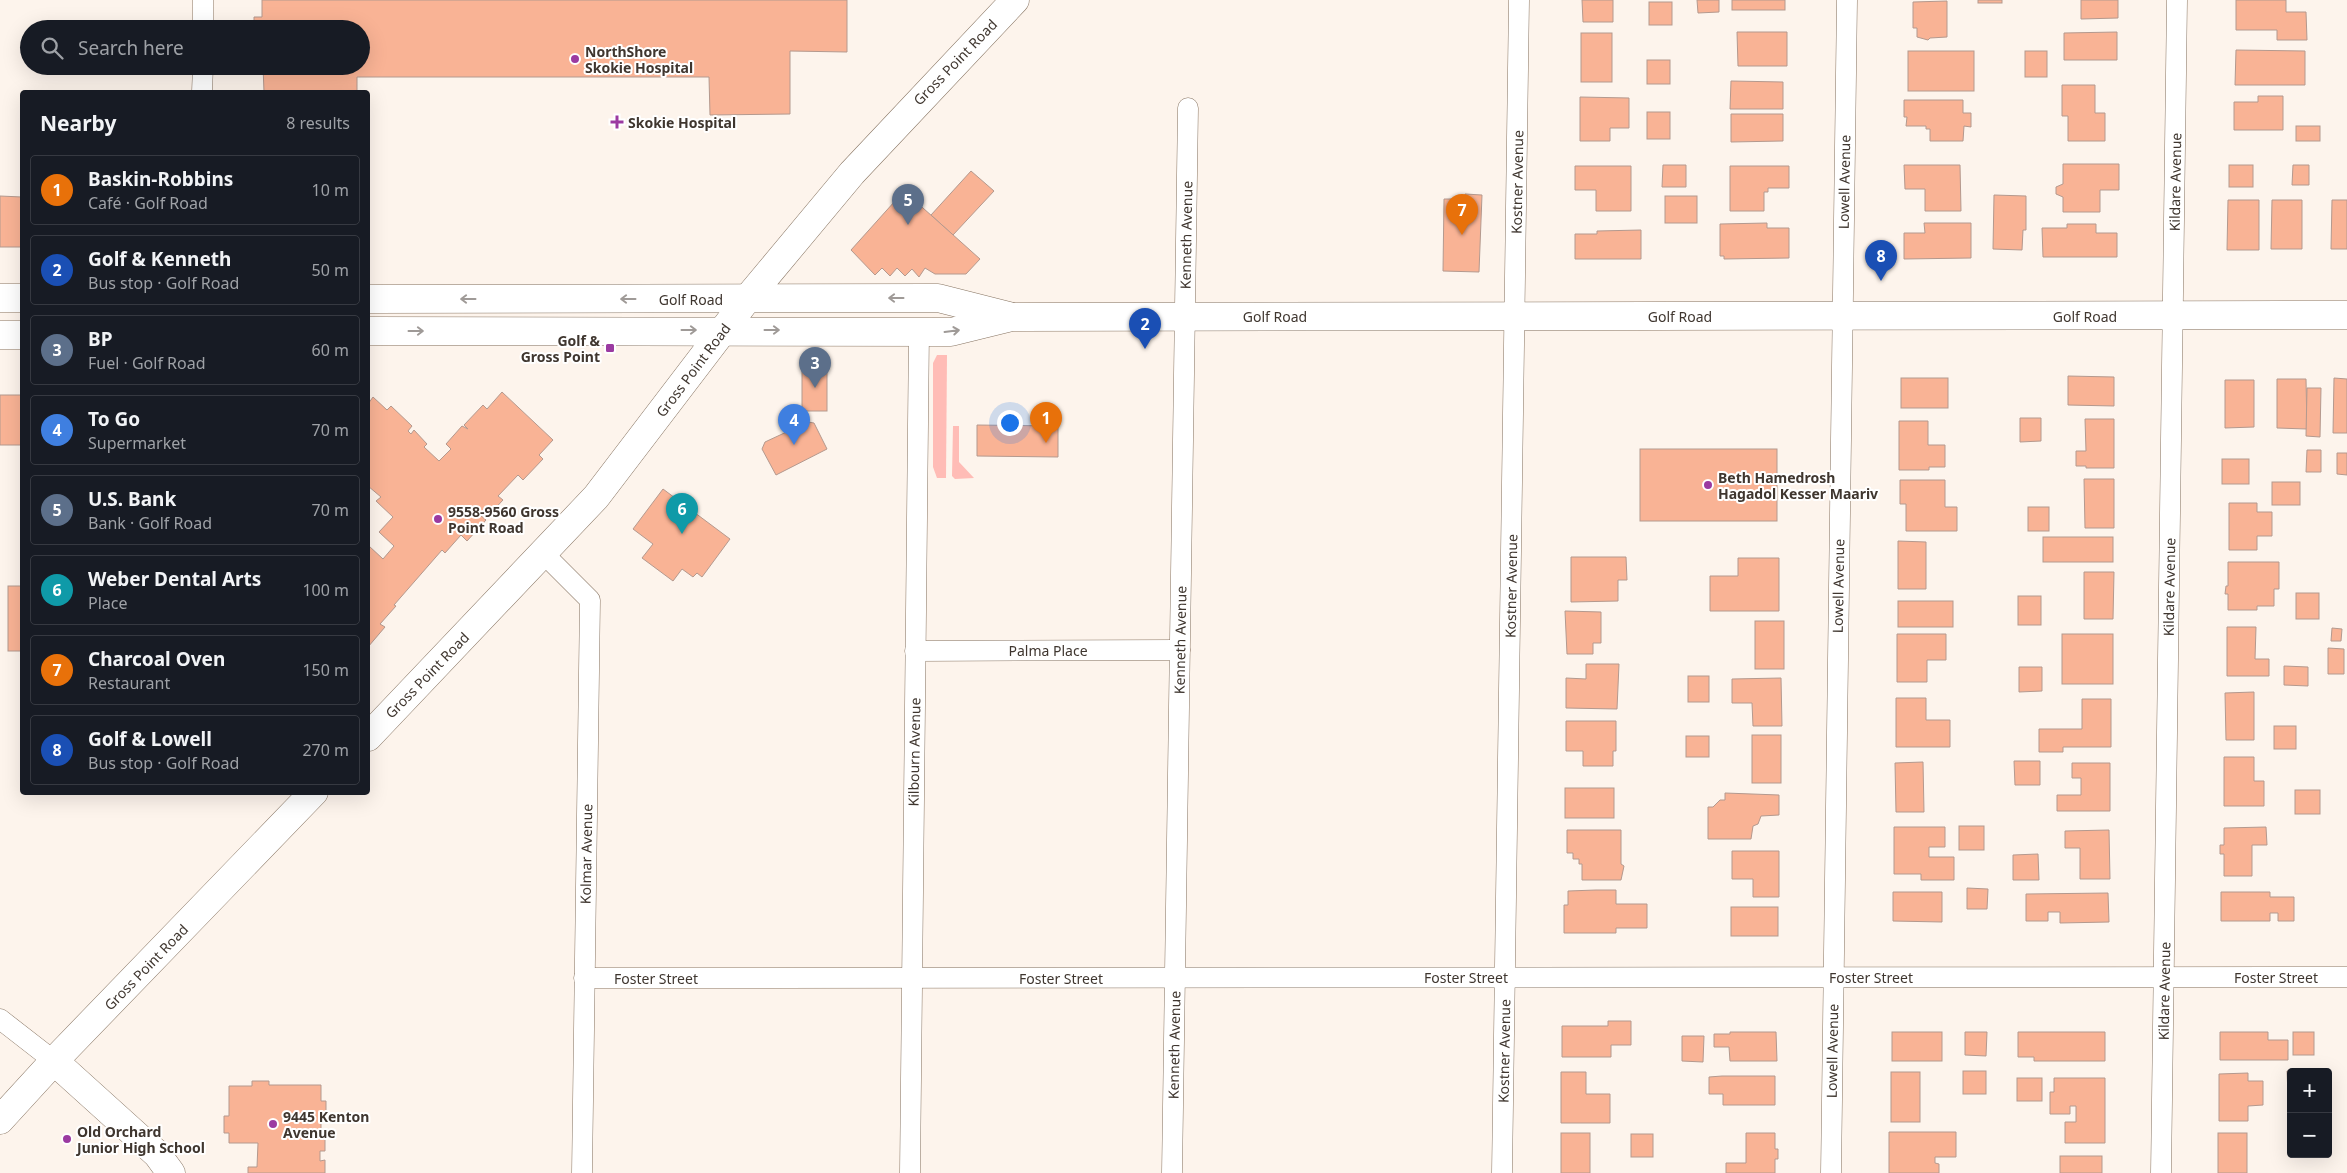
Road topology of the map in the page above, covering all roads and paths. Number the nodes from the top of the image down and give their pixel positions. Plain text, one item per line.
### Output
1 (203, 0) edge
2 (1014, 0) edge
3 (1519, 0) edge
4 (1846, 0) edge
5 (2177, 0) edge
6 (203, 20) edge
7 (203, 75) edge
8 (202, 90) edge
9 (1188, 108) dead end
10 (0, 298) edge
11 (20, 298) edge
12 (370, 299) edge
13 (747, 299) junction
14 (2347, 315) edge
15 (1184, 316) junction
16 (1514, 316) junction
17 (1842, 316) junction
18 (2173, 316) junction
19 (1012, 317) junction
20 (723, 330) junction
21 (370, 331) edge
22 (920, 331) junction
23 (0, 335) edge
24 (20, 335) edge
25 (544, 554) junction
26 (1180, 650) junction
27 (915, 651) junction
28 (370, 735) edge
29 (311, 795) edge
30 (2164, 976) junction
31 (2347, 976) edge
32 (1505, 977) junction
33 (1833, 977) junction
34 (584, 978) junction
35 (912, 978) junction
36 (1175, 978) junction
37 (0, 1019) edge
38 (54, 1061) junction
39 (0, 1120) edge
40 (171, 1173) edge
41 (582, 1173) edge
42 (910, 1173) edge
43 (1172, 1173) edge
44 (1502, 1173) edge
45 (1831, 1173) edge
46 (2161, 1173) edge

1 - 6 street
2 - 13 main road, Gross Point Road
3 - 16 street, Kostner Avenue
4 - 17 street, Lowell Avenue
5 - 18 street, Kildare Avenue
7 - 8 street
9 - 15 street, Kenneth Avenue
10 - 11 main road
13 -> 12 main road, Golf Road
19 -> 13 main road, Golf Road
13 - 20 main road, Gross Point Road
14 - 18 main road, Golf Road
15 - 16 main road, Golf Road
15 - 19 main road, Golf Road
15 - 26 street, Kenneth Avenue
16 - 17 main road, Golf Road
16 - 32 street, Kostner Avenue
17 - 18 main road, Golf Road
17 - 33 street, Lowell Avenue
18 - 30 street, Kildare Avenue
22 -> 19 main road, Golf Road
21 -> 20 main road, Golf Road
20 -> 22 main road, Golf Road
20 - 25 main road, Gross Point Road
22 - 27 street, Kilbourn Avenue
23 - 24 main road
25 - 28 main road, Gross Point Road
25 - 34 street, Kolmar Avenue
26 - 27 street, Palma Place
26 - 36 street, Kenneth Avenue
27 - 35 street, Kilbourn Avenue
29 - 38 main road, Gross Point Road
30 - 31 street, Foster Street
30 - 33 street, Foster Street
30 - 46 street, Kildare Avenue
32 - 33 street, Foster Street
32 - 36 street, Foster Street
32 - 44 street, Kostner Avenue
33 - 45 street, Lowell Avenue
34 - 35 street, Foster Street
34 - 41 street, Kolmar Avenue
35 - 36 street, Foster Street
35 - 42 street, Kilbourn Avenue
36 - 43 street, Kenneth Avenue
37 - 38 street
38 - 39 main road, Gross Point Road
38 - 40 main road

